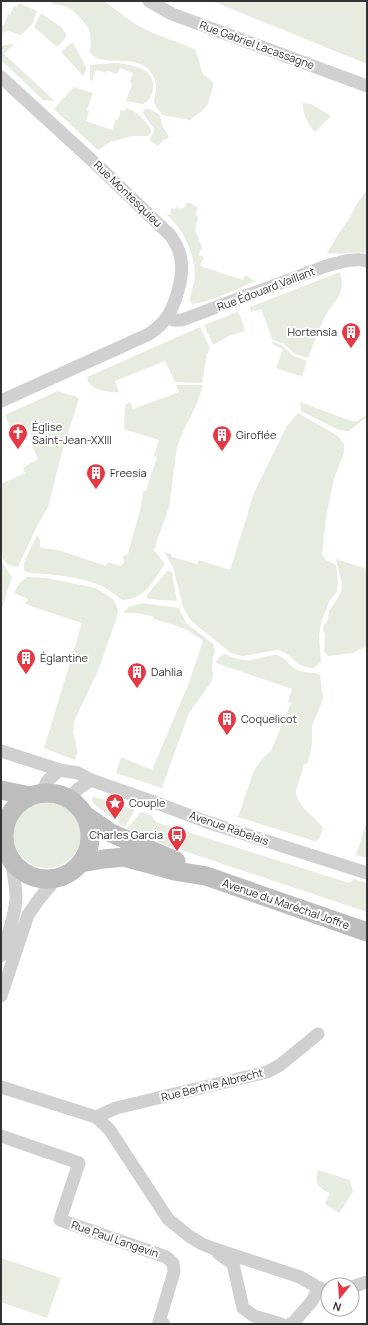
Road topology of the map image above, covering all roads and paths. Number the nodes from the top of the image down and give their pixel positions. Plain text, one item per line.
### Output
1 (148, 1) edge
2 (1, 77) edge
3 (367, 86) edge
4 (367, 261) edge
5 (167, 317) junction
6 (1, 401) edge
7 (1, 751) edge
8 (60, 770) junction
9 (91, 780) junction
10 (1, 790) edge
11 (36, 794) junction
12 (69, 798) junction
13 (85, 815) junction
14 (2, 832) edge
15 (11, 860) junction
16 (80, 863) junction
17 (367, 873) edge
18 (206, 876) junction
19 (56, 879) junction
20 (367, 932) edge
21 (1, 956) edge
22 (1, 996) edge
23 (318, 1034) dead end
24 (1, 1087) edge
25 (96, 1117) junction
26 (1, 1136) edge
27 (212, 1248) junction
28 (320, 1288) edge
29 (320, 1293) edge
30 (164, 1324) edge
31 (282, 1324) edge
32 (290, 1324) edge

1 - 3 street, Rue Gabriel Lacassagne
2 - 5 street, Rue Montesquieu
4 - 5 street, Rue Édouard Vaillant
5 - 6 street, Rue Montesquieu
7 - 8 street, Avenue Rabelais
8 - 9 street, Avenue Rabelais
8 - 11 street
9 - 12 street
9 - 17 street, Avenue Rabelais
10 - 11 main road
11 - 12 main road
11 - 14 main road
12 - 13 main road
13 - 16 main road
13 - 18 main road, Avenue du Maréchal Joffre
14 - 15 main road
15 - 19 main road
15 - 21 street
16 - 18 main road, Avenue du Maréchal Joffre
16 - 19 main road
18 - 20 main road, Avenue du Maréchal Joffre
19 - 22 street
23 - 25 street, Rue Berthie Albrecht
24 - 25 street
25 - 27 street
26 - 30 street, Rue Paul Langevin
27 - 28 street
27 - 31 street
29 - 32 street

